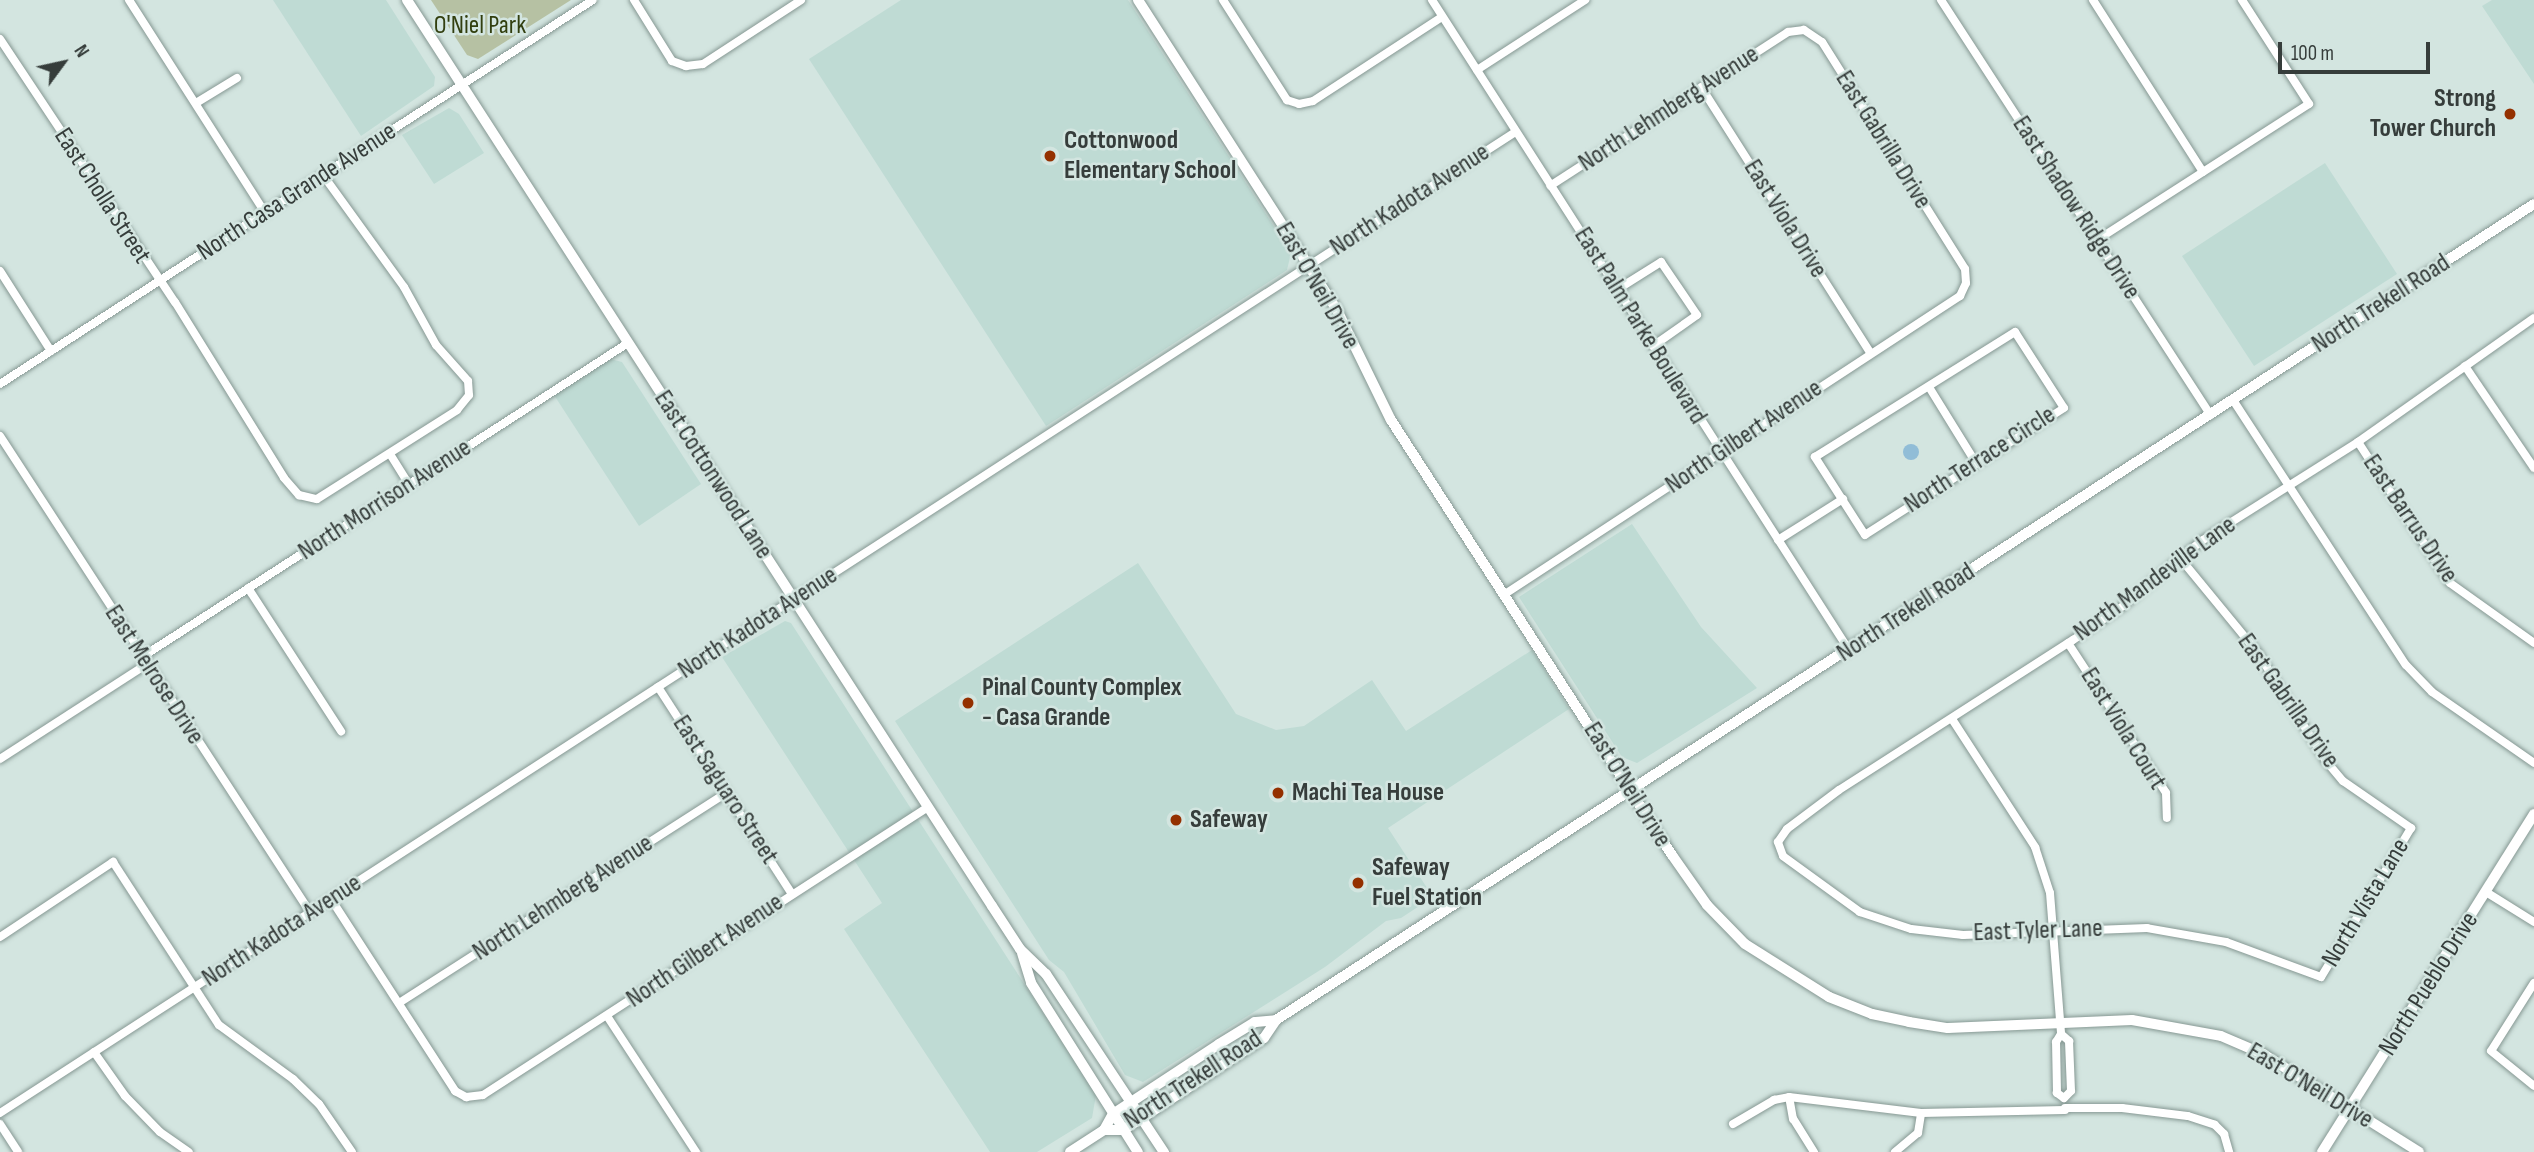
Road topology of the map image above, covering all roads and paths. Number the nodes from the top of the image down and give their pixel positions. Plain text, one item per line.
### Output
1 (407, 0) edge
2 (593, 0) edge
3 (634, 0) edge
4 (801, 0) edge
5 (1138, 0) edge
6 (1224, 0) edge
7 (1432, 0) edge
8 (1585, 0) edge
9 (1941, 0) edge
10 (2093, 0) edge
11 (2242, 0) edge
12 (133, 2) edge
13 (1442, 18) junction
14 (1788, 32) joint
15 (0, 39) edge
16 (1477, 70) junction
17 (237, 78) dead end
18 (461, 85) junction
19 (1701, 87) junction
20 (196, 103) junction
21 (1515, 132) junction
22 (2203, 172) junction
23 (323, 175) junction
24 (1550, 186) junction
25 (2534, 204) edge
26 (265, 212) junction
27 (2097, 240) junction
28 (1309, 265) junction
29 (1965, 269) joint
30 (0, 271) edge
31 (158, 282) junction
32 (1618, 289) junction
33 (2534, 318) edge
34 (628, 344) junction
35 (1653, 346) junction
36 (51, 351) junction
37 (1869, 351) junction
38 (2465, 366) junction
39 (0, 384) edge
40 (1929, 387) junction
41 (2233, 400) junction
42 (2210, 415) junction
43 (0, 436) edge
44 (2358, 442) junction
45 (390, 454) junction
46 (1721, 454) junction
47 (1976, 463) junction
48 (2534, 468) edge
49 (409, 484) junction
50 (2289, 486) junction
51 (1843, 499) junction
52 (1778, 540) junction
53 (2180, 558) junction
54 (248, 588) junction
55 (1505, 594) junction
56 (794, 600) junction
57 (2068, 643) junction
58 (2534, 643) edge
59 (1849, 650) junction
60 (145, 661) junction
61 (658, 687) junction
62 (1952, 719) junction
63 (341, 731) dead end
64 (0, 759) edge
65 (2534, 764) edge
66 (1632, 790) junction
67 (726, 793) junction
68 (928, 807) junction
69 (2534, 814) edge
70 (2167, 818) dead end
71 (2411, 828) joint
72 (1778, 842) joint
73 (2486, 892) junction
74 (792, 894) junction
75 (331, 898) junction
76 (310, 912) junction
77 (2534, 922) edge
78 (2055, 929) junction
79 (0, 937) edge
80 (1020, 949) junction
81 (2321, 977) joint
82 (2534, 983) edge
83 (194, 988) junction
84 (399, 1003) junction
85 (607, 1016) junction
86 (1276, 1020) junction
87 (2061, 1028) junction
88 (94, 1052) junction
89 (2534, 1086) edge
90 (1789, 1097) junction
91 (2064, 1098) junction
92 (1130, 1101) junction
93 (2350, 1109) junction
94 (2065, 1110) junction
95 (1921, 1112) junction
96 (0, 1113) edge
97 (1113, 1114) junction
98 (1142, 1118) junction
99 (0, 1124) edge
100 (1733, 1124) dead end
101 (1123, 1129) junction
102 (1104, 1130) junction
103 (18, 1152) edge
104 (189, 1152) edge
105 (352, 1152) edge
106 (696, 1152) edge
107 (1070, 1152) edge
108 (1138, 1152) edge
109 (1164, 1152) edge
110 (1814, 1152) edge
111 (1895, 1152) edge
112 (2229, 1152) edge
113 (2322, 1152) edge
114 (2419, 1152) edge

1 - 18 main road, East Cottonwood Lane
2 - 18 street, North Casa Grande Avenue
3 - 4 street
5 - 28 main road, East O'Neil Drive
6 - 13 street
7 - 13 street, East Palm Parke Boulevard
8 - 16 street
9 - 27 street, East Shadow Ridge Drive
10 - 22 street
11 - 22 street
12 - 20 street
13 - 16 street, East Palm Parke Boulevard
14 - 19 street, North Lehmberg Avenue
14 - 29 street, East Gabrilla Drive
15 - 31 street, East Cholla Street
16 - 21 street, East Palm Parke Boulevard
17 - 20 street
18 - 23 street, North Casa Grande Avenue
18 - 34 main road, East Cottonwood Lane
19 - 24 street, North Lehmberg Avenue
19 - 37 street, East Viola Drive
20 - 26 street
21 - 24 street, East Palm Parke Boulevard
21 - 28 street, North Kadota Avenue
22 - 27 street
23 - 26 street, North Casa Grande Avenue
23 - 45 street, East Cholla Street
24 - 32 street, East Palm Parke Boulevard
25 - 41 main road, North Trekell Road
26 - 31 street, North Casa Grande Avenue
27 - 42 street, East Shadow Ridge Drive
28 - 55 main road, East O'Neil Drive
28 - 56 street, North Kadota Avenue
29 - 37 street, North Gilbert Avenue
30 - 36 street
31 - 36 street, North Casa Grande Avenue
31 - 45 street, East Cholla Street
32 - 35 street, East Palm Parke Boulevard
32 - 35 street
33 - 38 street, North Mandeville Lane
34 - 49 street, North Morrison Avenue
34 - 56 main road, East Cottonwood Lane
35 - 46 street, East Palm Parke Boulevard
36 - 39 street, North Casa Grande Avenue
37 - 46 street, North Gilbert Avenue
38 - 44 street, North Mandeville Lane
38 - 48 street
40 - 47 street
40 - 47 street, North Terrace Circle
40 - 51 street, North Terrace Circle
41 - 42 main road, North Trekell Road
41 - 50 street
42 - 59 main road, North Trekell Road
43 - 60 street, East Melrose Drive
44 - 50 street, North Mandeville Lane
44 - 58 street, East Barrus Drive
45 - 49 street
46 - 52 street, East Palm Parke Boulevard
46 - 55 street, North Gilbert Avenue
47 - 51 street, North Terrace Circle
49 - 54 street, North Morrison Avenue
50 - 53 street, North Mandeville Lane
50 - 65 street
51 - 52 street
52 - 59 street, East Palm Parke Boulevard
53 - 57 street, North Mandeville Lane
53 - 71 street, East Gabrilla Drive
54 - 60 street, North Morrison Avenue
54 - 63 street
55 - 66 main road, East O'Neil Drive
56 - 61 street, North Kadota Avenue
56 - 68 main road, East Cottonwood Lane
57 - 62 street, North Mandeville Lane
57 - 70 street, East Viola Court
59 - 66 main road, North Trekell Road
60 - 64 street, North Morrison Avenue
60 - 76 street, East Melrose Drive
61 - 67 street, East Saguaro Street
61 - 75 street, North Kadota Avenue
62 - 72 street, North Mandeville Lane
62 - 78 street
66 - 86 main road, North Trekell Road
66 - 87 main road, East O'Neil Drive
67 - 74 street, East Saguaro Street
67 - 84 street, North Lehmberg Avenue
68 - 74 street, North Gilbert Avenue
68 - 80 main road, East Cottonwood Lane
69 - 73 main road, North Pueblo Drive
71 - 81 street, North Vista Lane
72 - 78 street, East Tyler Lane
73 - 77 street
73 - 93 main road, North Pueblo Drive
74 - 85 street, North Gilbert Avenue
75 - 76 street, North Kadota Avenue
75 - 84 street
76 - 83 street, North Kadota Avenue
78 - 81 street, East Tyler Lane
78 - 87 street
79 - 83 street
80 - 92 main road, East Cottonwood Lane
80 - 97 main road, East Cottonwood Lane
82 - 89 street
83 - 88 street, North Kadota Avenue
83 - 105 street
84 - 85 street, North Gilbert Avenue
85 - 106 street
86 - 92 main road, North Trekell Road
86 - 98 main road, North Trekell Road
87 - 91 street
87 - 91 street
87 - 93 main road, East O'Neil Drive
88 - 96 street, North Kadota Avenue
88 - 104 street
90 - 95 street
90 - 100 street
90 - 110 street
91 - 94 street
92 - 97 main road, North Trekell Road
92 - 98 main road, East Cottonwood Lane
93 - 113 main road, North Pueblo Drive
93 - 114 main road, East O'Neil Drive
94 - 95 street
94 - 112 street
95 - 111 street
97 - 101 main road, East Cottonwood Lane
97 - 102 main road, North Trekell Road
98 - 101 main road, North Trekell Road
98 - 109 main road, East Cottonwood Lane
99 - 103 street
101 - 102 main road, North Trekell Road
101 - 108 main road, East Cottonwood Lane
102 - 107 main road, North Trekell Road

